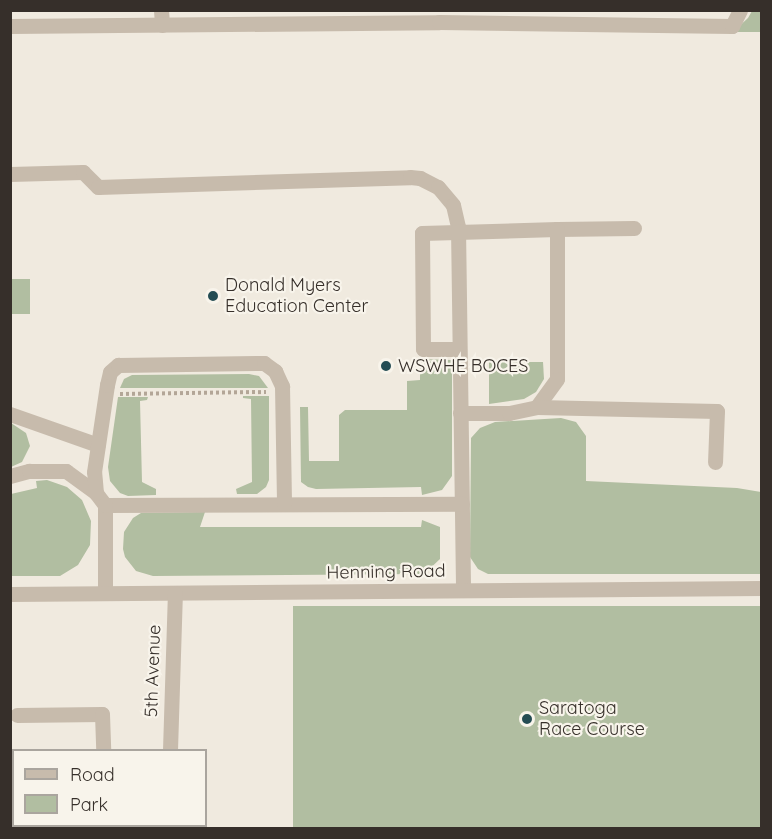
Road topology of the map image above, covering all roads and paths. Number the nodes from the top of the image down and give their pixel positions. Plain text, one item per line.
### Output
1 (740, 10) edge
2 (439, 16) edge
3 (162, 18) edge
4 (10, 26) edge
5 (10, 174) edge
6 (634, 228) dead end
7 (557, 229) junction
8 (458, 232) junction
9 (459, 349) junction
10 (270, 392) dead end
11 (120, 394) dead end
12 (537, 406) junction
13 (460, 413) junction
14 (10, 414) edge
15 (98, 445) junction
16 (715, 462) dead end
17 (10, 476) edge
18 (101, 499) junction
19 (284, 504) junction
20 (462, 504) junction
21 (762, 588) edge
22 (463, 590) junction
23 (105, 593) junction
24 (175, 593) junction
25 (10, 594) edge
26 (16, 715) dead end
27 (103, 749) edge
28 (170, 749) edge

1 - 2 street
2 - 3 street
3 - 4 street
5 - 8 street
6 - 7 street
7 - 8 street
7 - 12 street
8 - 9 street
8 - 9 street
9 - 13 street
10 - 11 path
12 - 13 street
12 - 16 street
13 - 20 street
14 - 15 street
15 - 18 street
15 - 19 street
17 - 18 street
18 - 19 street
18 - 23 street
19 - 20 street
20 - 22 street
21 - 22 street, Henning Road
22 - 24 street, Henning Road
23 - 24 street, Henning Road
23 - 25 street, Henning Road
24 - 28 street, 5th Avenue
26 - 27 street

